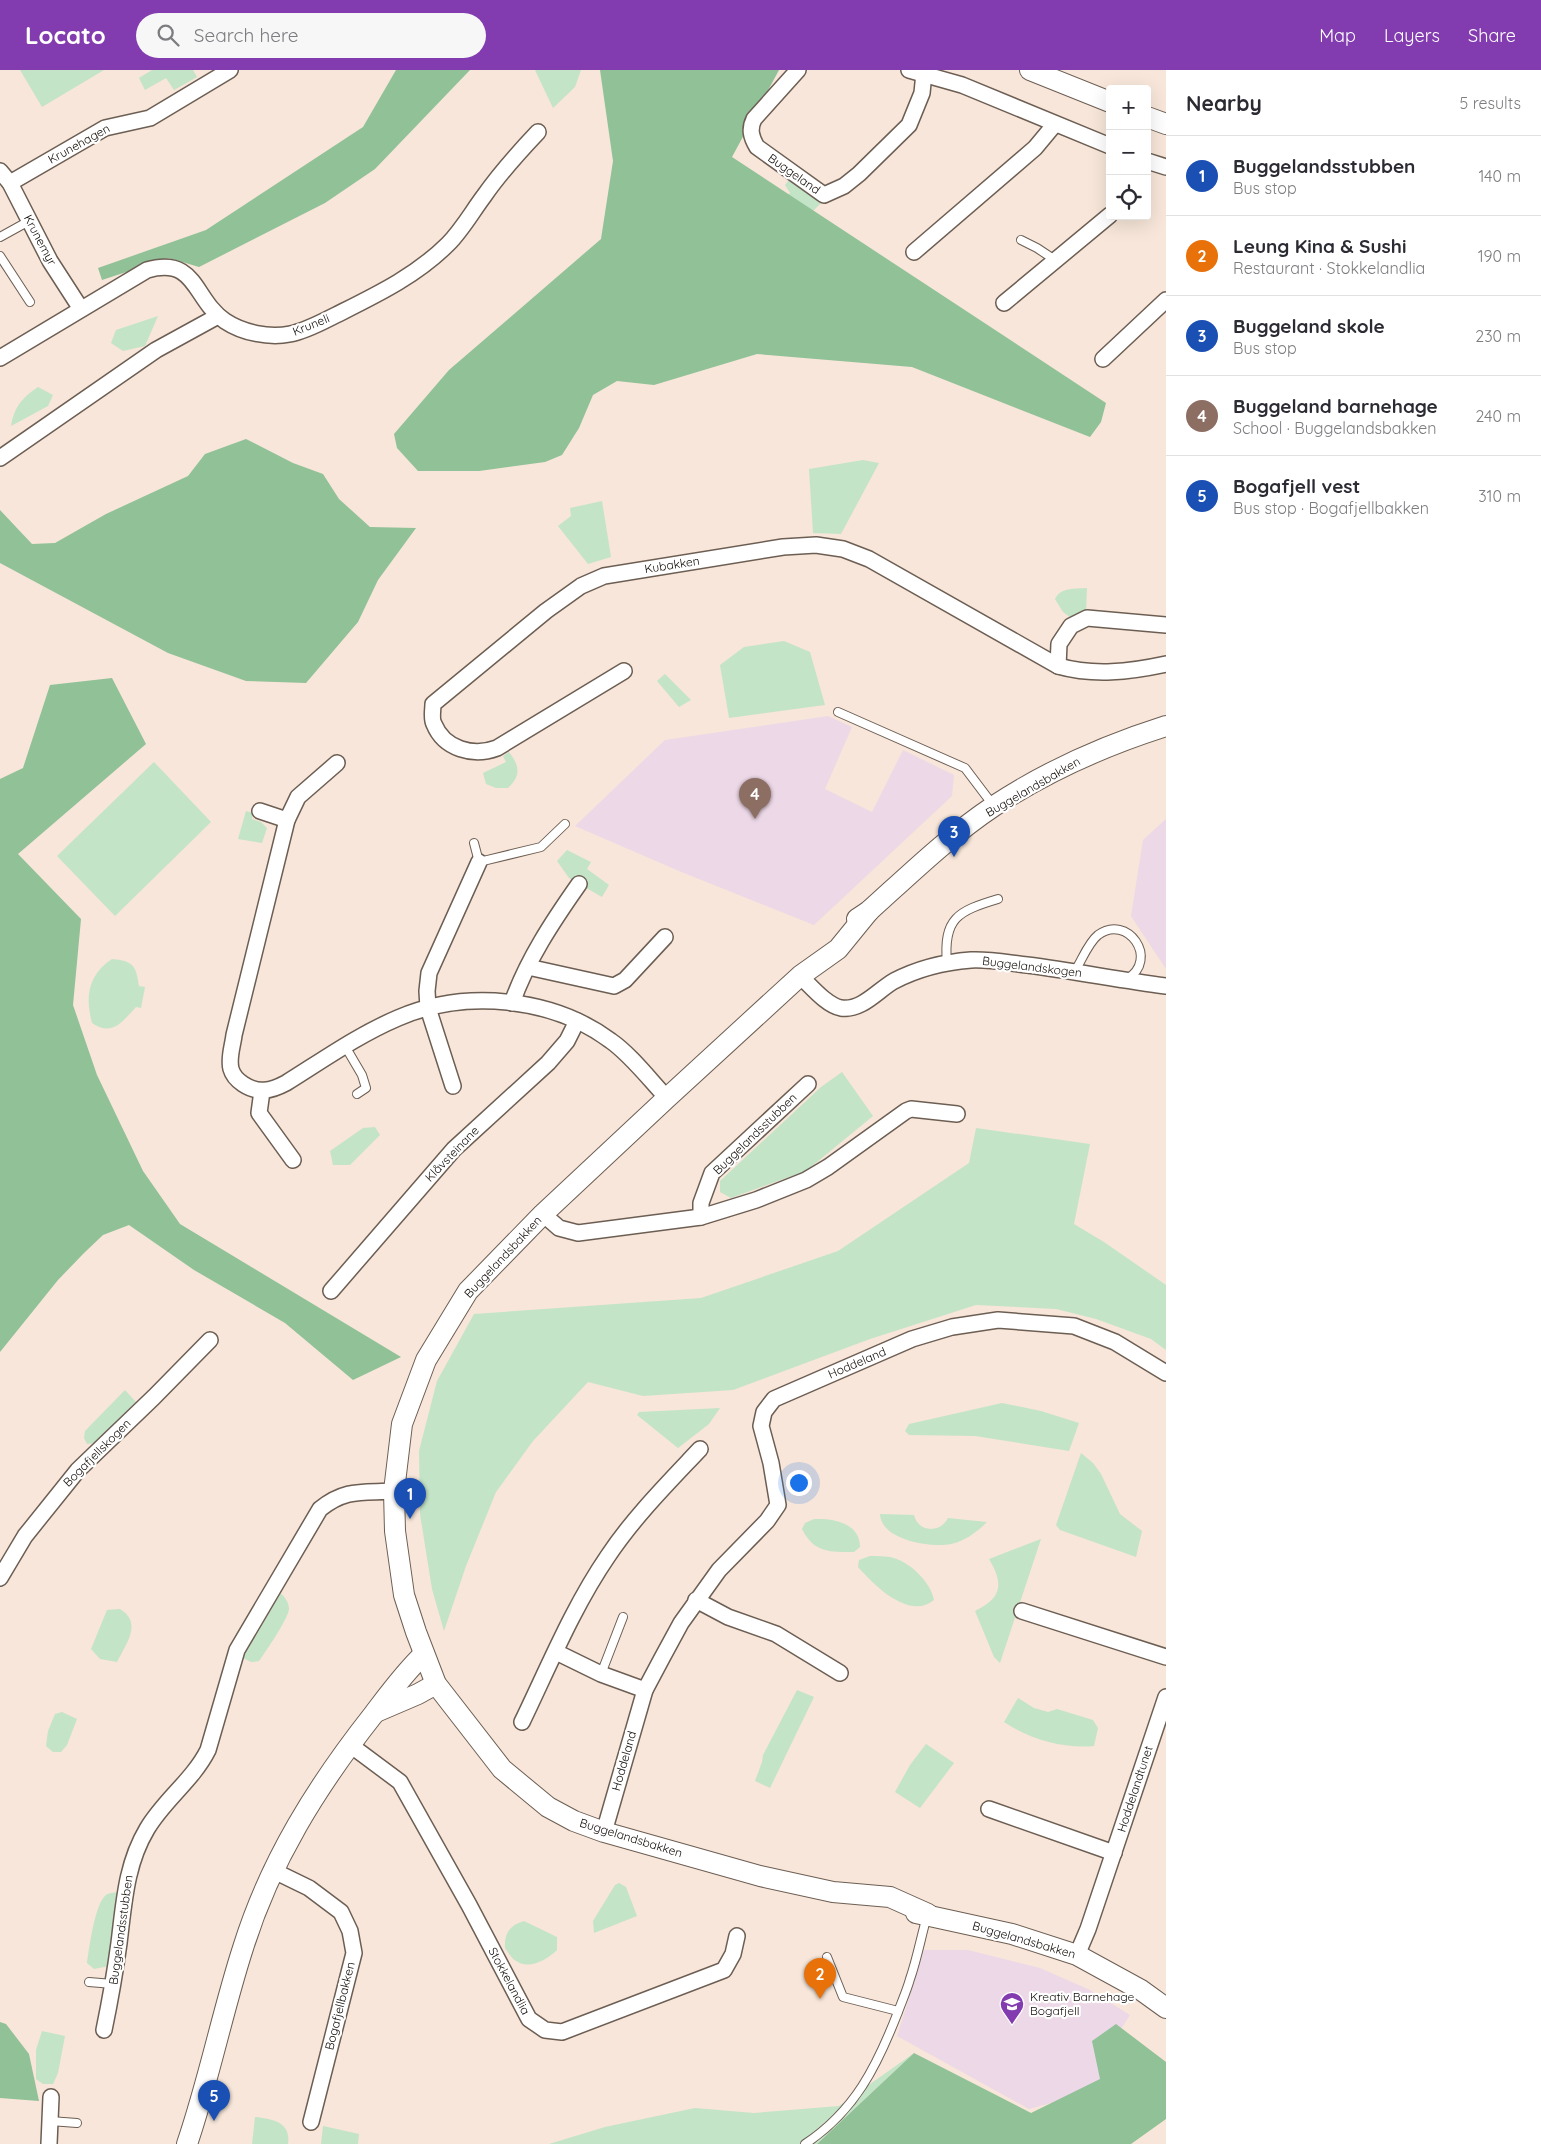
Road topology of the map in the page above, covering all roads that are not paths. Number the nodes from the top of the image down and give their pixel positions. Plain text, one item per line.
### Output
1 (230, 70) edge
2 (798, 70) edge
3 (909, 70) edge
4 (1030, 70) edge
5 (924, 74) junction
6 (1106, 100) edge
7 (1151, 119) edge
8 (1055, 124) junction
9 (1166, 124) edge
10 (538, 132) dead end
11 (1106, 144) edge
12 (0, 171) edge
13 (10, 183) junction
14 (1106, 218) edge
15 (29, 221) junction
16 (0, 238) edge
17 (1020, 240) dead end
18 (914, 252) dead end
19 (0, 256) edge
20 (1055, 260) junction
21 (1166, 300) edge
22 (30, 302) dead end
23 (1004, 303) dead end
24 (81, 308) junction
25 (218, 316) junction
26 (0, 358) edge
27 (1103, 359) dead end
28 (0, 458) edge
29 (1166, 625) edge
30 (1166, 664) edge
31 (1058, 666) junction
32 (624, 671) dead end
33 (838, 712) dead end
34 (1166, 726) edge
35 (337, 763) dead end
36 (994, 806) junction
37 (260, 811) dead end
38 (287, 820) junction
39 (565, 824) dead end
40 (474, 842) dead end
41 (479, 862) junction
42 (579, 884) dead end
43 (998, 899) dead end
44 (665, 937) dead end
45 (947, 963) junction
46 (528, 967) junction
47 (1075, 971) junction
48 (800, 976) junction
49 (1124, 981) junction
50 (1166, 986) edge
51 (512, 1003) junction
52 (428, 1008) junction
53 (577, 1021) junction
54 (346, 1046) junction
55 (808, 1084) dead end
56 (453, 1086) dead end
57 (262, 1091) junction
58 (357, 1094) dead end
59 (667, 1098) junction
60 (957, 1114) dead end
61 (293, 1160) dead end
62 (544, 1214) junction
63 (701, 1217) junction
64 (331, 1292) dead end
65 (210, 1340) dead end
66 (1166, 1372) edge
67 (700, 1449) dead end
68 (394, 1491) junction
69 (0, 1578) edge
70 (696, 1600) junction
71 (1022, 1611) dead end
72 (623, 1617) dead end
73 (556, 1652) junction
74 (424, 1654) junction
75 (1166, 1657) edge
76 (840, 1672) dead end
77 (600, 1674) junction
78 (436, 1684) junction
79 (645, 1690) junction
80 (1166, 1697) edge
81 (374, 1713) junction
82 (522, 1722) dead end
83 (349, 1744) junction
84 (989, 1809) dead end
85 (604, 1832) junction
86 (1114, 1853) junction
87 (272, 1870) junction
88 (928, 1914) junction
89 (737, 1936) dead end
90 (1077, 1955) junction
91 (827, 1957) dead end
92 (89, 1982) dead end
93 (113, 1984) junction
94 (1166, 2008) edge
95 (898, 2011) junction
96 (104, 2030) dead end
97 (51, 2097) dead end
98 (50, 2121) junction
99 (311, 2122) dead end
100 (77, 2123) dead end
101 (49, 2144) edge
102 (186, 2144) edge
103 (805, 2144) edge

1 - 13 street, Krunehagen
2 - 5 street, Buggeland
3 - 5 street
4 - 6 street
5 - 8 street
7 - 9 street
8 - 11 street
8 - 18 street
10 - 25 street, Kruneli
12 - 13 street, Krunemyr
13 - 15 street, Krunemyr
14 - 20 street
15 - 16 lane
15 - 24 street, Krunemyr
17 - 20 lane
19 - 22 lane
20 - 23 street
21 - 27 street
24 - 25 street, Kruneli
24 - 26 street, Kruneli
25 - 28 street
29 - 31 street
30 - 31 street, Kubakken
31 - 32 street, Kubakken
33 - 36 lane
34 - 36 street, Buggelandsbakken
35 - 38 street
36 - 48 street, Buggelandsbakken
37 - 38 street
38 - 57 street
39 - 41 lane
40 - 41 lane
41 - 52 street
42 - 46 street
43 - 45 lane
44 - 46 street
45 - 47 street, Buggelandskogen
45 - 48 street, Buggelandskogen
46 - 51 street
47 - 49 street, Buggelandskogen
47 - 49 lane
48 - 59 street, Buggelandsbakken
49 - 50 street, Buggelandskogen
51 - 52 street
51 - 53 street
52 - 54 street
52 - 56 street
53 - 59 street
53 - 64 street, Klåvsteinane
54 - 57 street
54 - 58 lane
55 - 63 street, Buggelandsstubben
57 - 61 street
59 - 62 street, Buggelandsbakken
60 - 63 street, Buggelandsbakken
62 - 63 street, Buggelandsbakken
62 - 68 street, Buggelandsbakken
65 - 69 street, Bogafjellskogen
66 - 70 street, Hoddeland
67 - 73 street
68 - 74 street, Buggelandsbakken
68 - 93 street, Buggelandsstubben
70 - 76 street
70 - 79 street, Hoddeland
71 - 75 street
72 - 77 lane
73 - 77 street
73 - 82 street
74 - 78 street, Buggelandsbakken
74 - 81 street
77 - 79 street
78 - 81 street
78 - 85 street, Buggelandsbakken
79 - 85 street, Hoddeland
80 - 86 street, Hoddelandtunet
81 - 83 street
83 - 87 street
83 - 89 street, Stokkelandlia
84 - 86 street
85 - 88 street, Buggelandsbakken
86 - 90 street, Hoddelandtunet
87 - 99 street, Bogafjellbakken
87 - 102 street
88 - 90 street, Buggelandsbakken
88 - 95 lane
90 - 94 street, Buggelandsbakken
91 - 95 lane
92 - 93 lane
93 - 96 street, Buggelandsstubben
95 - 103 lane
97 - 98 street
98 - 100 lane
98 - 101 street

